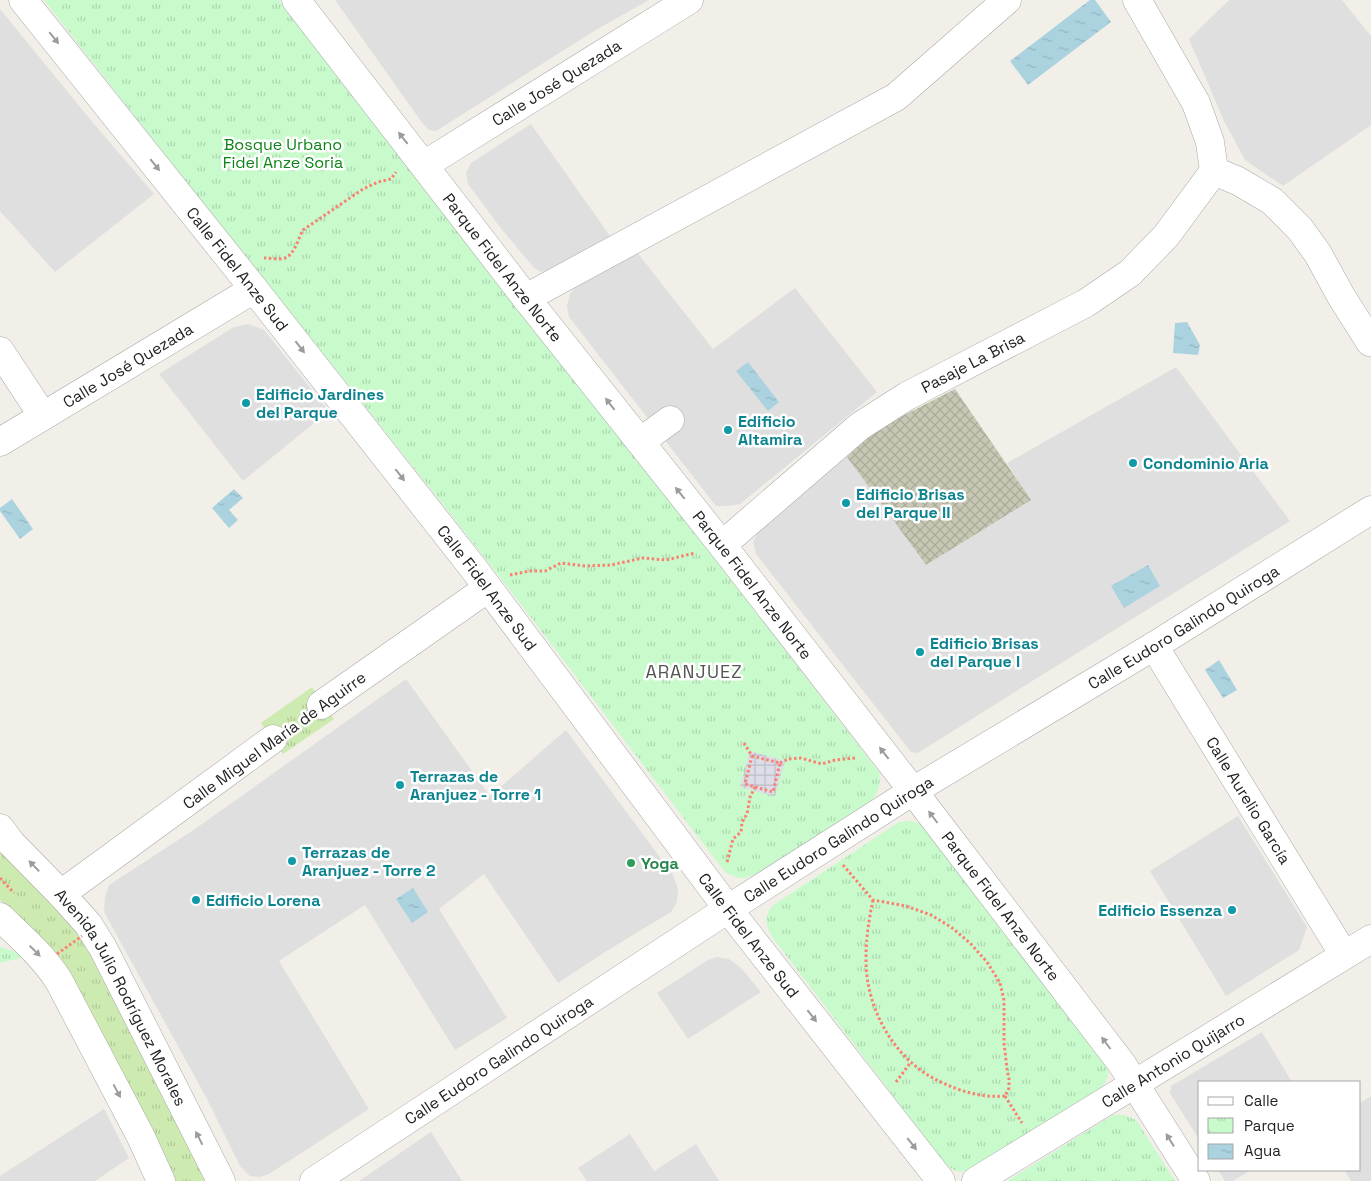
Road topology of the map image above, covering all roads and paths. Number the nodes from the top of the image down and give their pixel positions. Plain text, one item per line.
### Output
1 (23, 0) edge
2 (296, 0) edge
3 (689, 0) edge
4 (1007, 0) edge
5 (1137, 0) edge
6 (412, 165) junction
7 (1214, 171) junction
8 (262, 258) dead end
9 (254, 289) junction
10 (526, 298) junction
11 (1370, 342) edge
12 (0, 351) edge
13 (43, 416) junction
14 (670, 420) dead end
15 (0, 442) edge
16 (640, 442) junction
17 (1371, 510) edge
18 (710, 549) junction
19 (496, 582) junction
20 (1154, 646) junction
21 (321, 705) dead end
22 (274, 739) dead end
23 (744, 743) dead end
24 (752, 756) junction
25 (863, 759) dead end
26 (780, 763) junction
27 (755, 787) junction
28 (914, 791) junction
29 (0, 828) edge
30 (842, 865) dead end
31 (726, 868) dead end
32 (62, 894) junction
33 (873, 900) junction
34 (728, 909) junction
35 (0, 917) edge
36 (82, 936) dead end
37 (1371, 939) edge
38 (57, 954) dead end
39 (1344, 955) junction
40 (911, 1062) junction
41 (895, 1083) dead end
42 (1134, 1083) junction
43 (1005, 1096) junction
44 (1023, 1125) dead end
45 (161, 1181) edge
46 (221, 1181) edge
47 (314, 1181) edge
48 (941, 1181) edge
49 (976, 1181) edge
50 (1196, 1181) edge

1 -> 9 street, Calle Fidel Anze Sud
6 -> 2 street, Parque Fidel Anze Norte
3 - 6 street, Calle José Quezada
4 - 10 street
5 - 7 street
6 - 8 path
6 - 10 street, Parque Fidel Anze Norte
7 - 11 street
7 - 18 street, Pasaje La Brisa
9 - 13 street, Calle José Quezada
9 -> 19 street, Calle Fidel Anze Sud
16 -> 10 street, Parque Fidel Anze Norte
12 - 13 street
13 - 15 street, Calle José Quezada
14 - 16 street
18 -> 16 street, Parque Fidel Anze Norte
17 - 20 street, Calle Eudoro Galindo Quiroga
18 - 19 path
28 -> 18 street, Parque Fidel Anze Norte
19 - 21 street, Calle Miguel María de Aguirre
19 - 34 street, Calle Fidel Anze Sud
20 - 28 street, Calle Eudoro Galindo Quiroga
20 - 39 street, Calle Aurelio García
22 - 32 street, Calle Miguel María de Aguirre
23 - 24 path
24 - 26 path
24 - 27 path
25 - 26 path
26 - 27 path
27 - 31 path
28 - 34 street, Calle Eudoro Galindo Quiroga
42 -> 28 street, Parque Fidel Anze Norte
32 -> 29 street, Avenida Julio Rodríguez Morales
30 - 33 path
46 -> 32 street, Avenida Julio Rodríguez Morales
33 - 40 path
33 - 43 path
34 - 47 street, Calle Eudoro Galindo Quiroga
34 -> 48 street, Calle Fidel Anze Sud
35 -> 45 street
36 - 38 path, bridge
37 - 39 street, Calle Antonio Quijarro
39 - 42 street, Calle Antonio Quijarro
40 - 41 path
40 - 43 path
42 - 49 street, Calle Antonio Quijarro
50 -> 42 street, Parque Fidel Anze Norte
43 - 44 path

